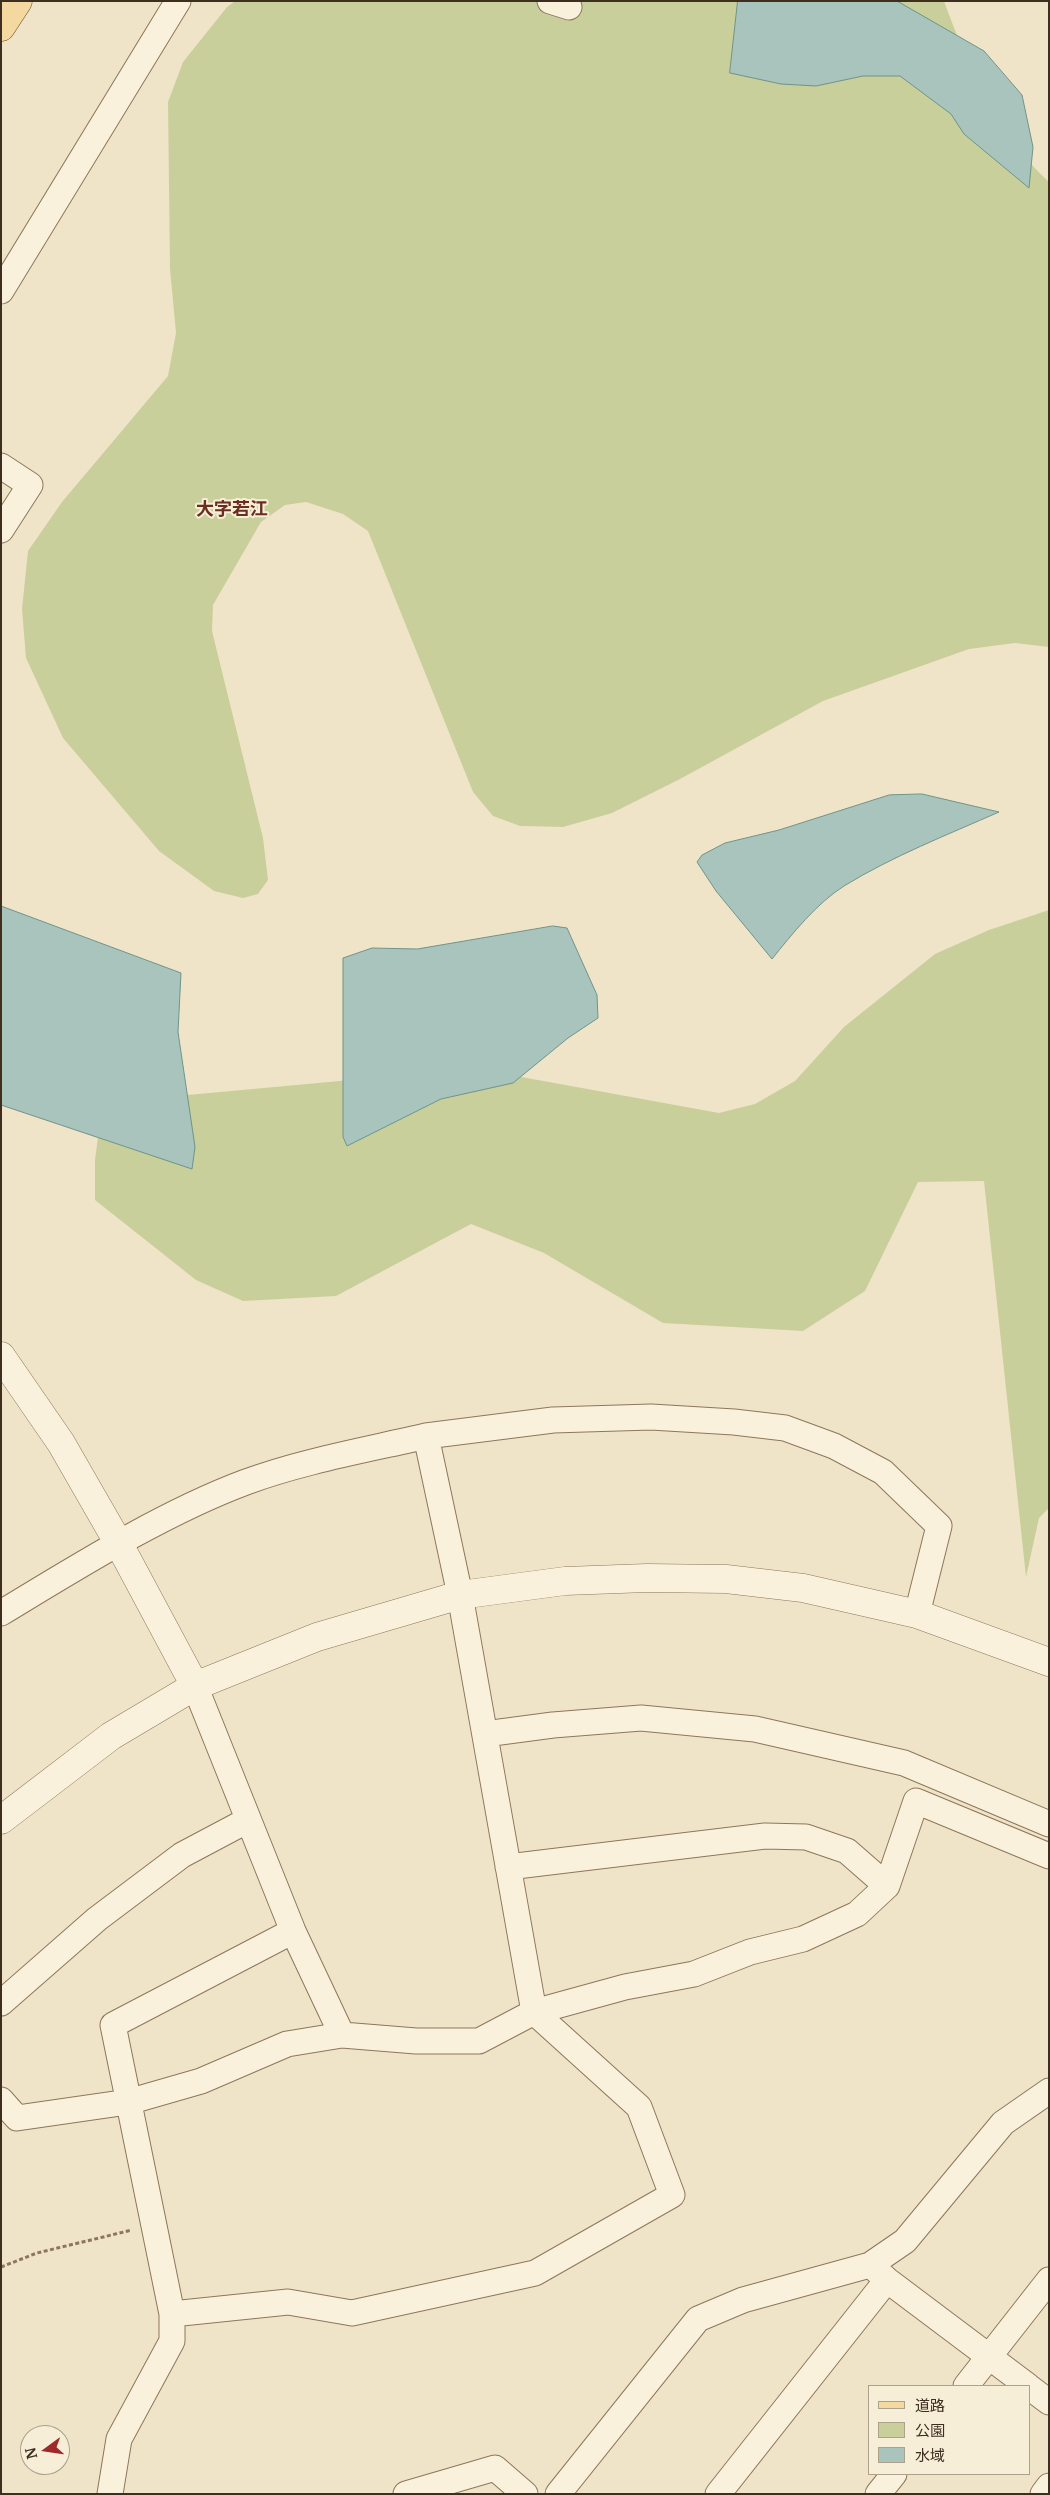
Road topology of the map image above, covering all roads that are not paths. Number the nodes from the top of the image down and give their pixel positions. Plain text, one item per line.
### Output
1 (18, 1) edge
2 (178, 1) edge
3 (1, 27) edge
4 (1, 292) edge
5 (1, 466) edge
6 (1, 530) edge
7 (1, 1356) edge
8 (426, 1436) junction
9 (119, 1544) junction
10 (460, 1595) junction
11 (1, 1613) edge
12 (917, 1614) junction
13 (1049, 1662) edge
14 (195, 1686) junction
15 (485, 1734) junction
16 (1, 1820) edge
17 (248, 1820) junction
18 (1049, 1824) edge
19 (1049, 1856) edge
20 (508, 1867) junction
21 (887, 1886) junction
22 (293, 1931) junction
23 (1, 2002) edge
24 (534, 2012) junction
25 (342, 2035) junction
26 (1049, 2091) edge
27 (1, 2100) edge
28 (128, 2102) junction
29 (878, 2273) junction
30 (1049, 2280) edge
31 (172, 2314) junction
32 (990, 2357) junction
33 (967, 2385) edge
34 (1028, 2385) edge
35 (1030, 2387) edge
36 (1049, 2402) edge
37 (893, 2475) edge
38 (1049, 2486) edge
39 (110, 2494) edge
40 (406, 2494) edge
41 (525, 2494) edge
42 (558, 2494) edge
43 (718, 2494) edge
44 (878, 2494) edge
45 (1042, 2494) edge

1 - 3 main road
2 - 4 street
5 - 6 street
7 - 9 street
8 - 9 street
8 - 10 street
8 - 12 street
9 - 11 street
9 - 14 street
10 - 12 street
10 - 14 street
10 - 15 street
12 - 13 street
14 - 16 street
14 - 17 street
15 - 18 street
15 - 20 street
17 - 22 street
17 - 23 street
19 - 21 street
20 - 21 street
20 - 24 street
21 - 24 street
22 - 25 street
22 - 28 street
24 - 25 street
24 - 31 street
25 - 28 street
26 - 29 street
27 - 28 street
28 - 31 street
29 - 32 street
29 - 42 street
29 - 43 street
30 - 32 street
31 - 39 street
32 - 33 street
32 - 34 street
35 - 36 street
37 - 44 street
38 - 45 street
40 - 41 street

